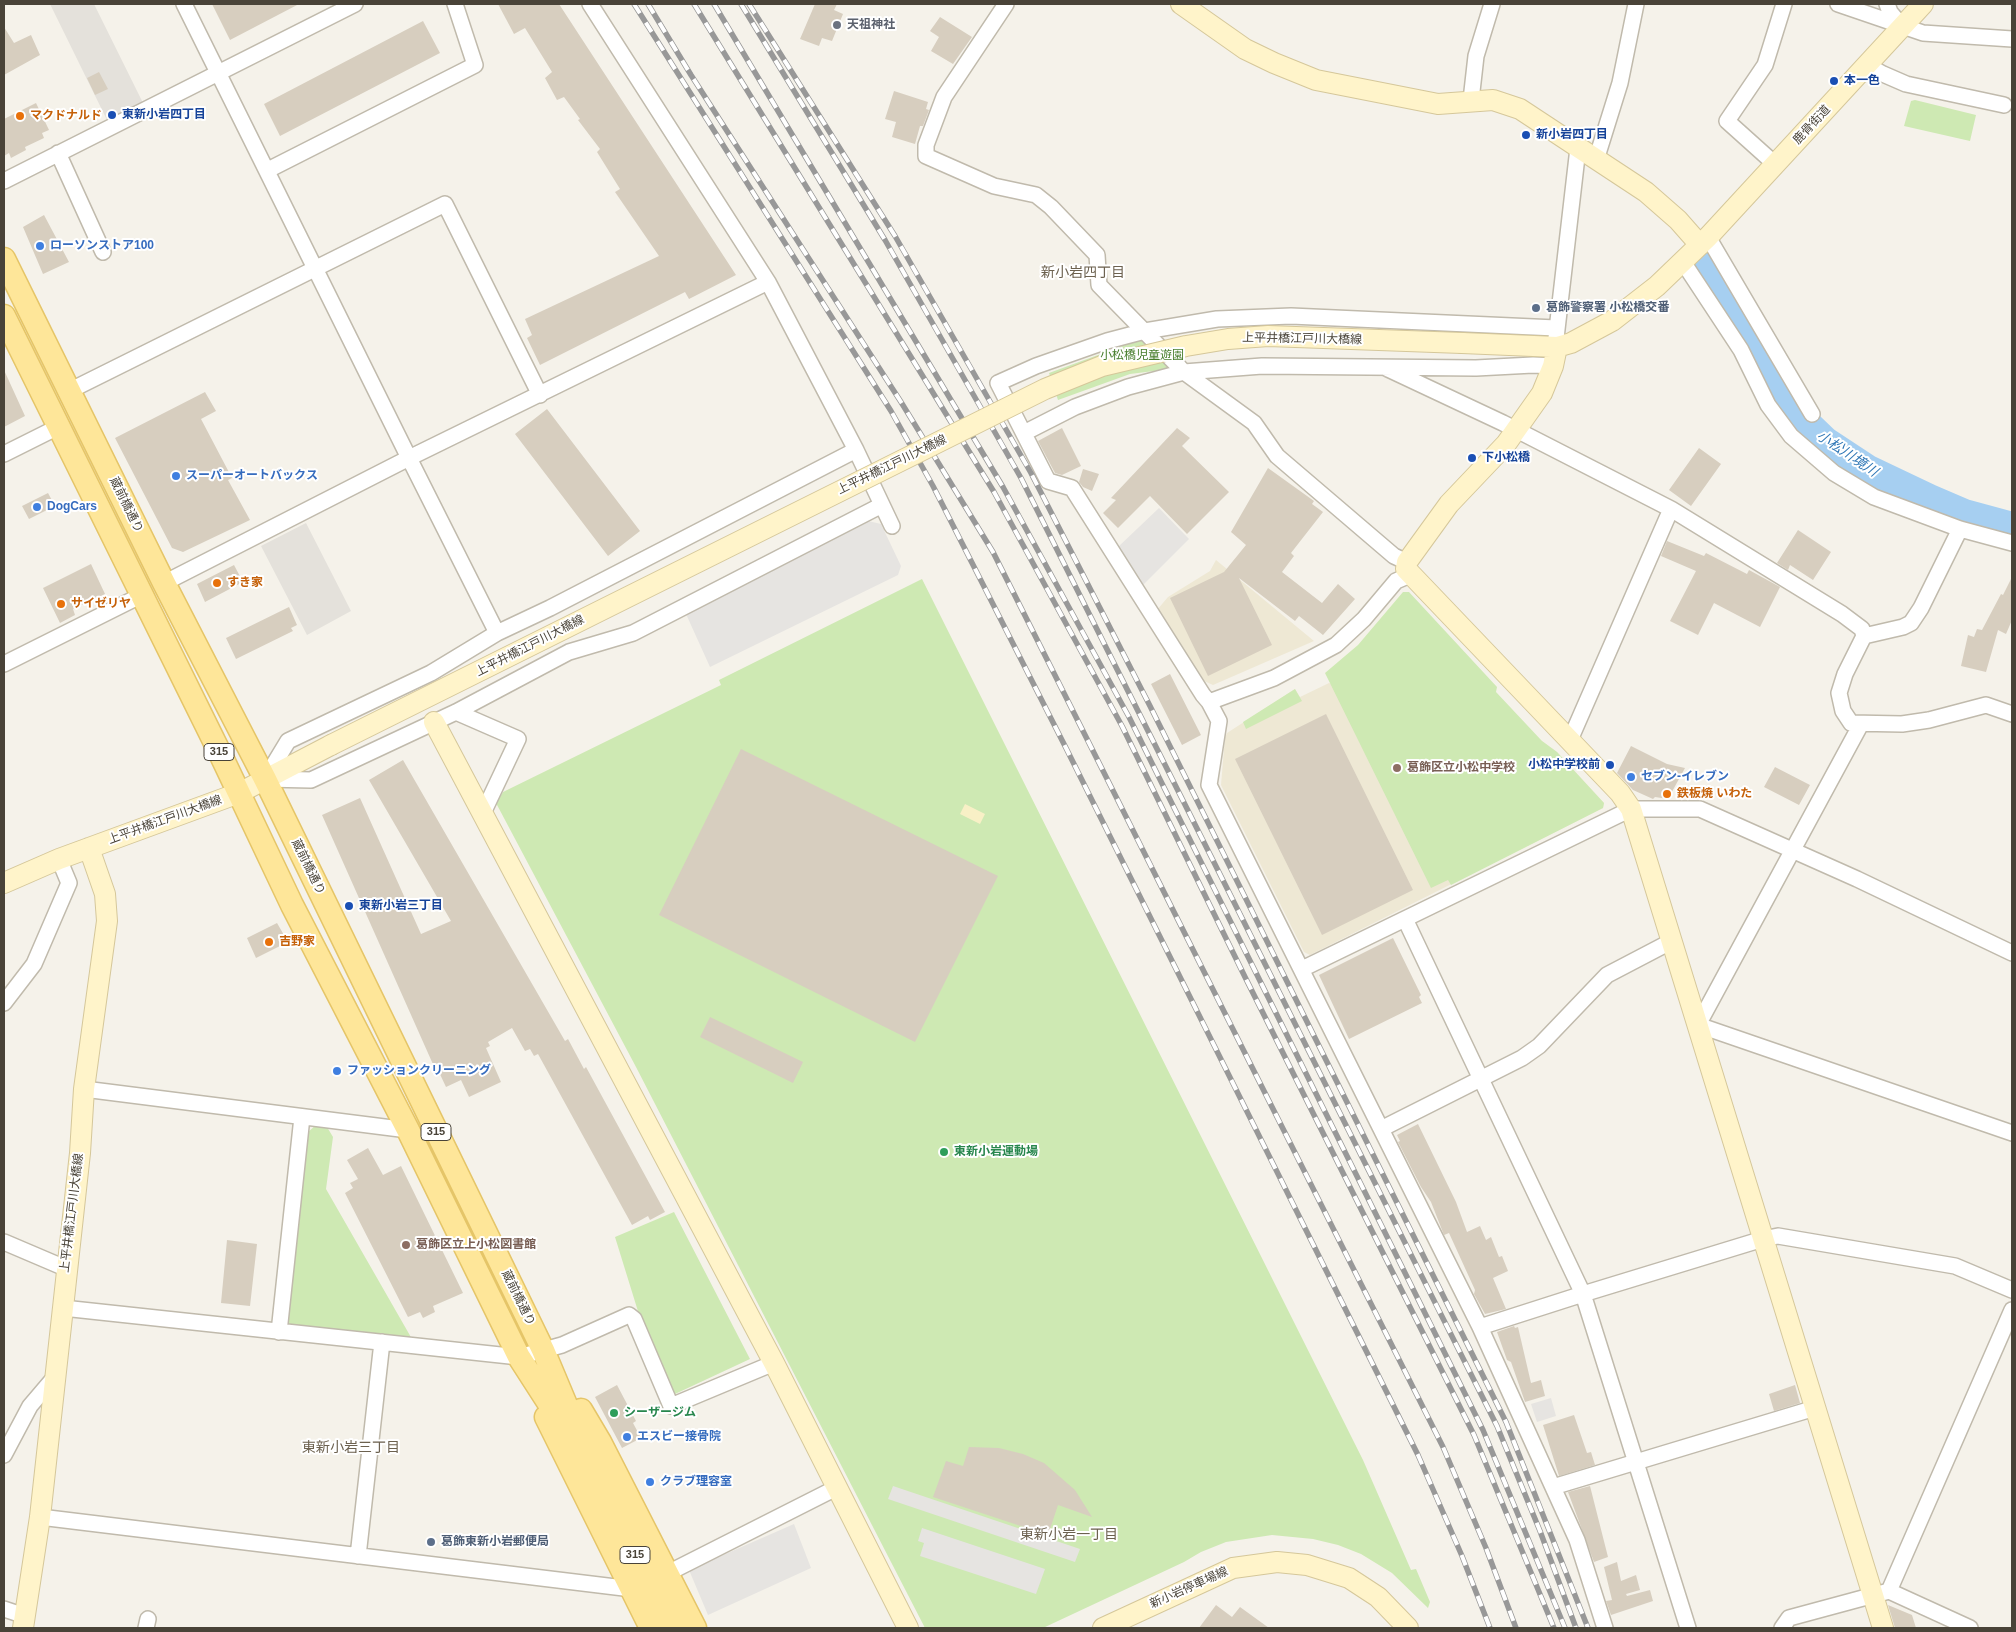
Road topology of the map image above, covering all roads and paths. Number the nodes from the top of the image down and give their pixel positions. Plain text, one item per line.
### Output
1 (184, 4) edge
2 (355, 4) edge
3 (455, 4) edge
4 (590, 4) edge
5 (1006, 4) edge
6 (1181, 4) edge
7 (1492, 4) edge
8 (1636, 4) edge
9 (1784, 4) edge
10 (1838, 4) edge
11 (1887, 4) edge
12 (1923, 4) edge
13 (1902, 26) junction
14 (2012, 39) edge
15 (1867, 65) junction
16 (220, 72) junction
17 (1471, 100) junction
18 (2004, 105) dead end
19 (1578, 148) junction
20 (58, 153) junction
21 (1596, 160) junction
22 (1776, 165) junction
23 (268, 170) junction
24 (4, 181) edge
25 (1704, 241) junction
26 (103, 252) dead end
27 (4, 259) edge
28 (1683, 262) junction
29 (316, 270) junction
30 (768, 282) junction
31 (4, 316) edge
32 (1145, 331) junction
33 (1555, 347) junction
34 (1386, 368) junction
35 (1184, 372) junction
36 (69, 391) junction
37 (540, 395) junction
38 (1812, 414) dead end
39 (58, 427) junction
40 (1516, 430) junction
41 (1024, 433) junction
42 (856, 450) junction
43 (4, 454) edge
44 (409, 458) junction
45 (882, 505) junction
46 (1671, 509) junction
47 (892, 526) dead end
48 (1960, 529) junction
49 (2012, 543) edge
50 (1408, 568) junction
51 (164, 583) junction
52 (142, 595) junction
53 (550, 608) junction
54 (497, 632) junction
55 (1864, 636) junction
56 (569, 652) junction
57 (4, 664) edge
58 (1209, 702) junction
59 (456, 712) junction
60 (2012, 714) edge
61 (434, 722) junction
62 (1861, 724) junction
63 (1570, 740) junction
64 (265, 779) junction
65 (240, 793) junction
66 (1631, 809) junction
67 (483, 813) junction
68 (89, 848) junction
69 (1793, 852) junction
70 (58, 859) junction
71 (4, 883) edge
72 (1405, 919) junction
73 (1672, 941) junction
74 (2012, 953) edge
75 (1302, 969) junction
76 (4, 1003) edge
77 (1698, 1025) junction
78 (1481, 1079) junction
79 (84, 1089) junction
80 (302, 1116) junction
81 (1381, 1129) junction
82 (408, 1130) junction
83 (2012, 1133) edge
84 (1763, 1238) junction
85 (4, 1242) edge
86 (65, 1268) junction
87 (2012, 1290) edge
88 (1583, 1294) junction
89 (63, 1308) junction
90 (2012, 1310) edge
91 (1480, 1327) junction
92 (280, 1332) junction
93 (382, 1342) junction
94 (543, 1350) junction
95 (519, 1357) junction
96 (774, 1363) junction
97 (53, 1379) junction
98 (1815, 1408) junction
99 (4, 1455) edge
100 (1636, 1462) junction
101 (598, 1482) junction
102 (1553, 1487) junction
103 (836, 1488) junction
104 (40, 1517) junction
105 (358, 1556) junction
106 (668, 1573) junction
107 (632, 1589) junction
108 (1881, 1593) junction
109 (4, 1608) edge
110 (24, 1622) edge
111 (651, 1628) edge
112 (672, 1628) edge
113 (696, 1628) edge
114 (908, 1628) edge
115 (1103, 1628) edge
116 (1408, 1628) edge
117 (1605, 1628) edge
118 (1688, 1628) edge
119 (1782, 1628) edge
120 (1883, 1628) edge
121 (1970, 1628) edge

1 - 16 street
2 - 16 street
3 - 23 street
4 - 30 street
5 - 32 street
6 - 17 street
7 - 17 street
8 - 21 street
9 - 22 street
10 - 13 street
11 - 13 street
12 - 13 street, 鹿骨街道
13 - 14 street
13 - 15 street, 鹿骨街道
15 - 18 street
15 - 22 street, 鹿骨街道
16 - 20 street
16 - 23 street
17 - 19 street
19 - 21 street
19 - 33 street
20 - 24 street
20 - 26 street
21 - 25 street
22 - 25 street, 鹿骨街道
23 - 29 street
25 - 28 street, 上平井橋江戸川大橋線
25 - 38 street
27 - 36 main road, 蔵前橋通り / 315
28 - 33 street, 上平井橋江戸川大橋線
28 - 48 street
29 - 36 street
29 - 37 street
29 - 44 street
30 - 37 street
30 - 42 street
31 - 39 main road, 蔵前橋通り / 315
32 - 33 street
32 - 35 street
32 - 41 street
33 - 34 street
33 - 40 street
33 - 64 street, 上平井橋江戸川大橋線, bridge
34 - 35 street
34 - 40 street
35 - 41 street
35 - 50 street
36 - 51 main road, 蔵前橋通り / 315
37 - 44 street
39 - 43 street
39 - 52 main road, 蔵前橋通り / 315
40 - 46 street
40 - 50 street
41 - 58 street
42 - 45 street
42 - 53 street
44 - 51 street
44 - 54 street
45 - 47 street
45 - 56 street
46 - 55 street
46 - 63 street
48 - 49 street
48 - 55 street
50 - 58 street
50 - 63 street
51 - 64 main road, 蔵前橋通り / 315
52 - 57 street
52 - 65 main road, 蔵前橋通り / 315
53 - 54 street
53 - 56 street
54 - 64 street
55 - 62 street
56 - 59 street
58 - 75 street
59 - 61 street
59 - 67 street
60 - 62 street
61 - 64 street
61 - 67 street
62 - 69 street
63 - 66 street
64 - 65 street, 上平井橋江戸川大橋線
64 - 94 main road, 蔵前橋通り / 315
65 - 68 street, 上平井橋江戸川大橋線
65 - 82 main road, 蔵前橋通り / 315
66 - 69 street
66 - 72 street
66 - 73 street
67 - 96 street
68 - 70 street
68 - 79 street, 上平井橋江戸川大橋線
69 - 74 street
69 - 77 street
70 - 71 street
70 - 76 street
72 - 75 street
72 - 78 street
73 - 77 street
73 - 78 street
75 - 81 street
77 - 83 street
77 - 84 street
78 - 81 street
78 - 88 street
79 - 80 street
79 - 86 street, 上平井橋江戸川大橋線
80 - 82 street
80 - 92 street
81 - 91 street
82 - 95 main road, 蔵前橋通り / 315
84 - 87 street
84 - 88 street
84 - 98 street
85 - 86 street
86 - 89 street, 上平井橋江戸川大橋線
88 - 91 street
88 - 100 street
89 - 92 street
89 - 97 street, 上平井橋江戸川大橋線
90 - 108 street
91 - 102 street
92 - 93 street
93 - 95 street
93 - 105 street
94 - 95 street
94 - 96 street
94 - 101 main road, 蔵前橋通り / 315
94 - 106 main road
95 - 101 main road, 蔵前橋通り / 315
95 - 107 main road
96 - 103 street
97 - 99 street
97 - 104 street, 上平井橋江戸川大橋線
98 - 100 street
98 - 108 street
100 - 102 street
100 - 118 street
101 - 112 main road, 蔵前橋通り / 315
102 - 117 street
103 - 106 street
103 - 114 street
104 - 105 street
104 - 110 street, 上平井橋江戸川大橋線
105 - 107 street
106 - 113 main road
107 - 111 main road
108 - 119 street
108 - 120 street
108 - 121 street
109 - 110 street
115 - 116 street, 新小岩停車場線

